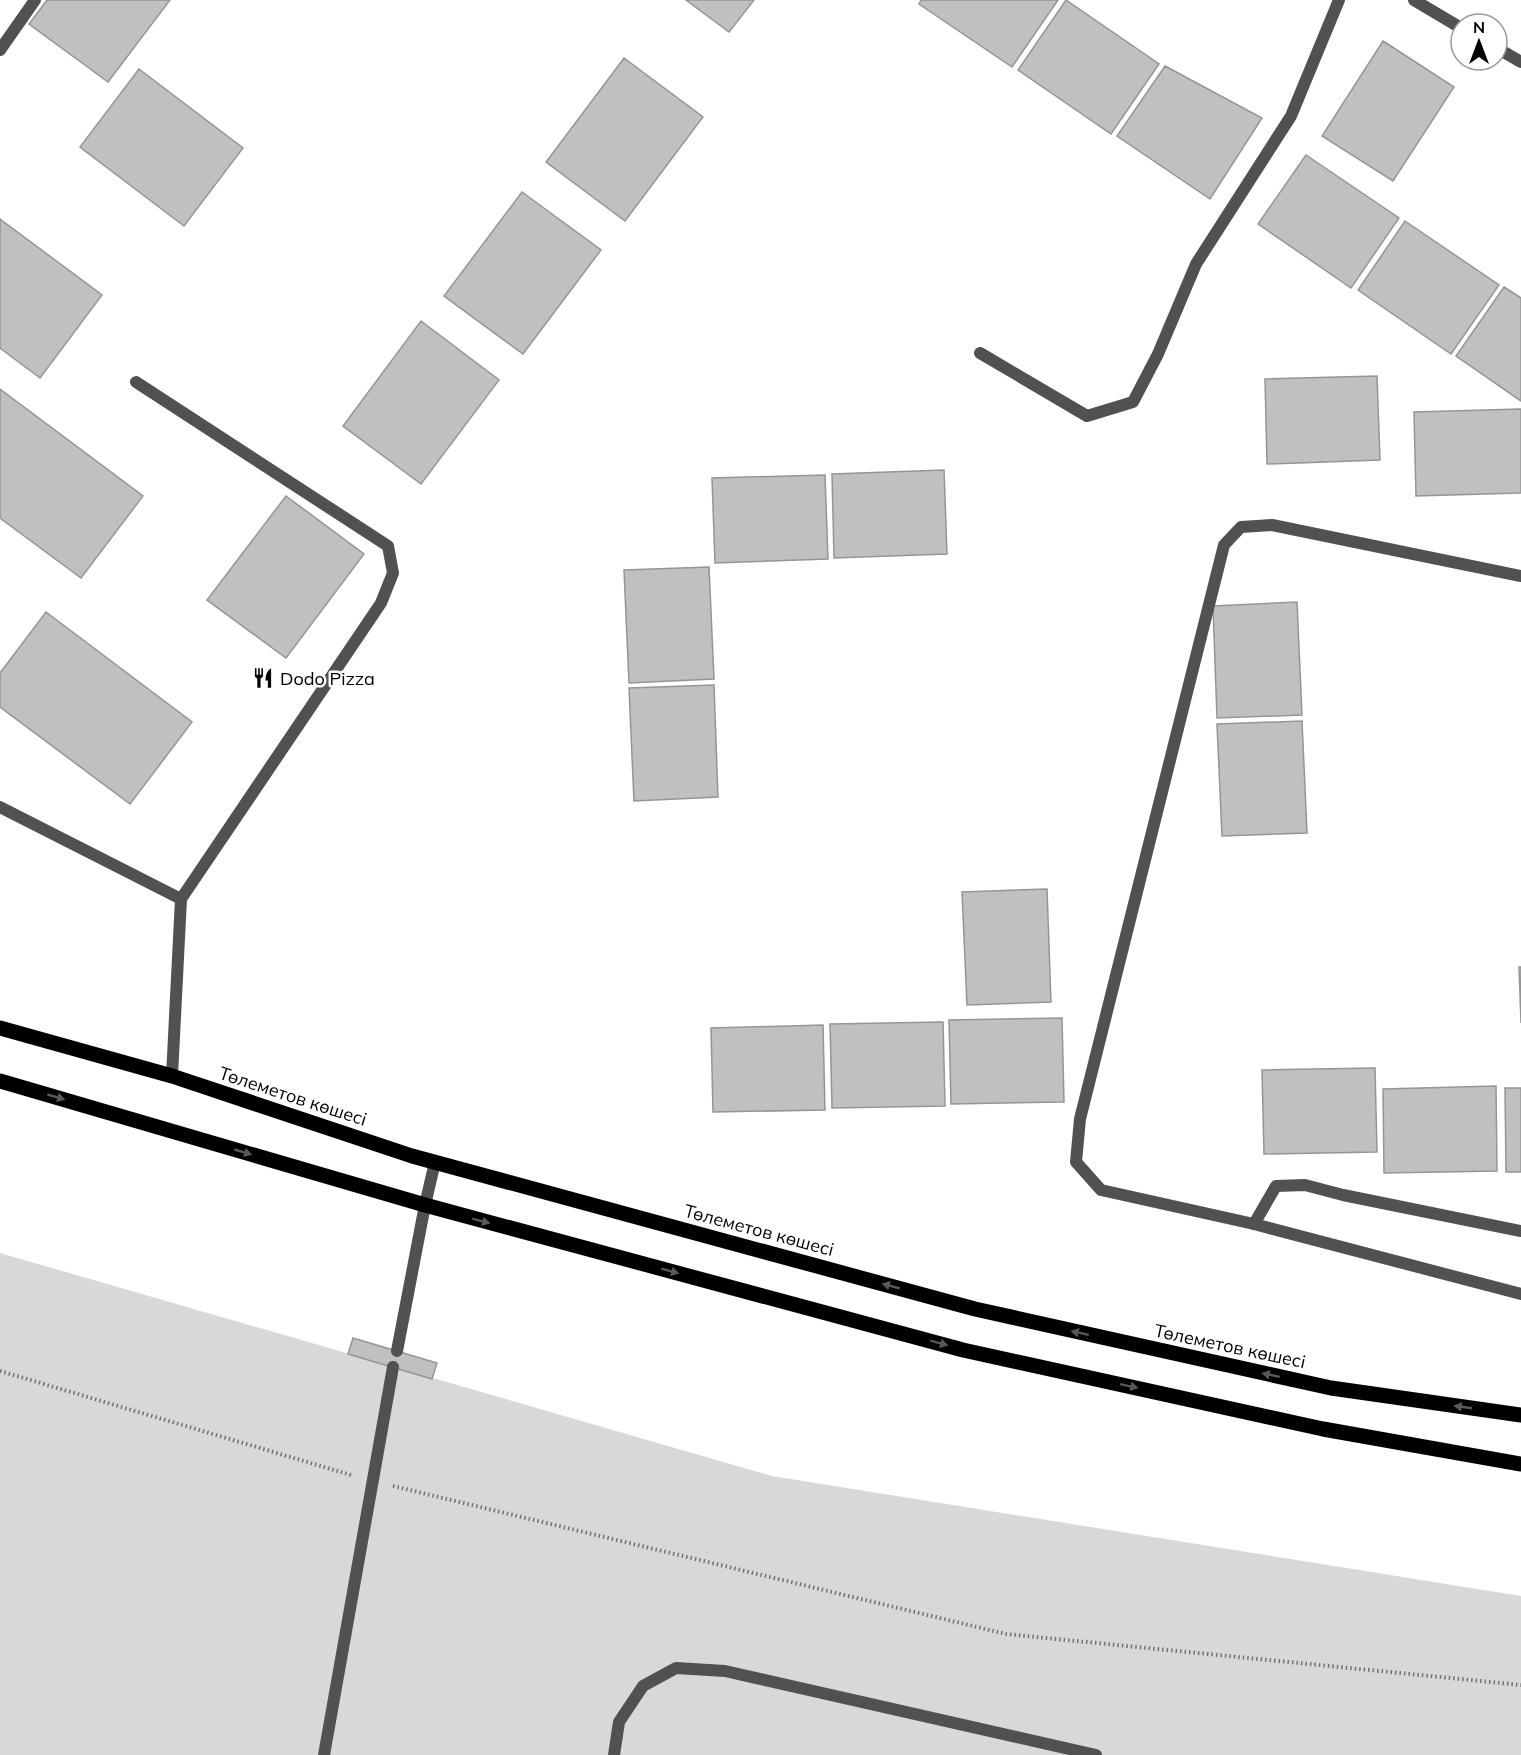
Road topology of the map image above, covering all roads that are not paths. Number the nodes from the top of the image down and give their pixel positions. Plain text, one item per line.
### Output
1 (34, 0) edge
2 (1340, 0) edge
3 (1414, 0) edge
4 (1449, 20) edge
5 (0, 50) edge
6 (980, 353) dead end
7 (136, 382) dead end
8 (1521, 576) edge
9 (0, 807) edge
10 (181, 898) junction
11 (0, 1028) edge
12 (172, 1076) junction
13 (0, 1081) edge
14 (435, 1162) junction
15 (425, 1205) junction
16 (1254, 1224) junction
17 (1521, 1231) edge
18 (1521, 1293) edge
19 (397, 1351) dead end
20 (393, 1367) dead end
21 (1521, 1415) edge
22 (1521, 1464) edge
23 (324, 1755) edge
24 (614, 1755) edge
25 (1096, 1755) edge

1 - 5 street
2 - 6 street
3 - 4 street
7 - 10 street
8 - 16 street
9 - 10 street
10 - 12 street
11 - 12 main road, Төлеметов көшесі
12 - 14 main road, Төлеметов көшесі
13 -> 15 main road
14 - 15 street
21 -> 14 main road, Төлеметов көшесі
15 - 19 street
15 -> 22 main road
16 - 17 street
16 - 18 street
20 - 23 street
24 - 25 street

